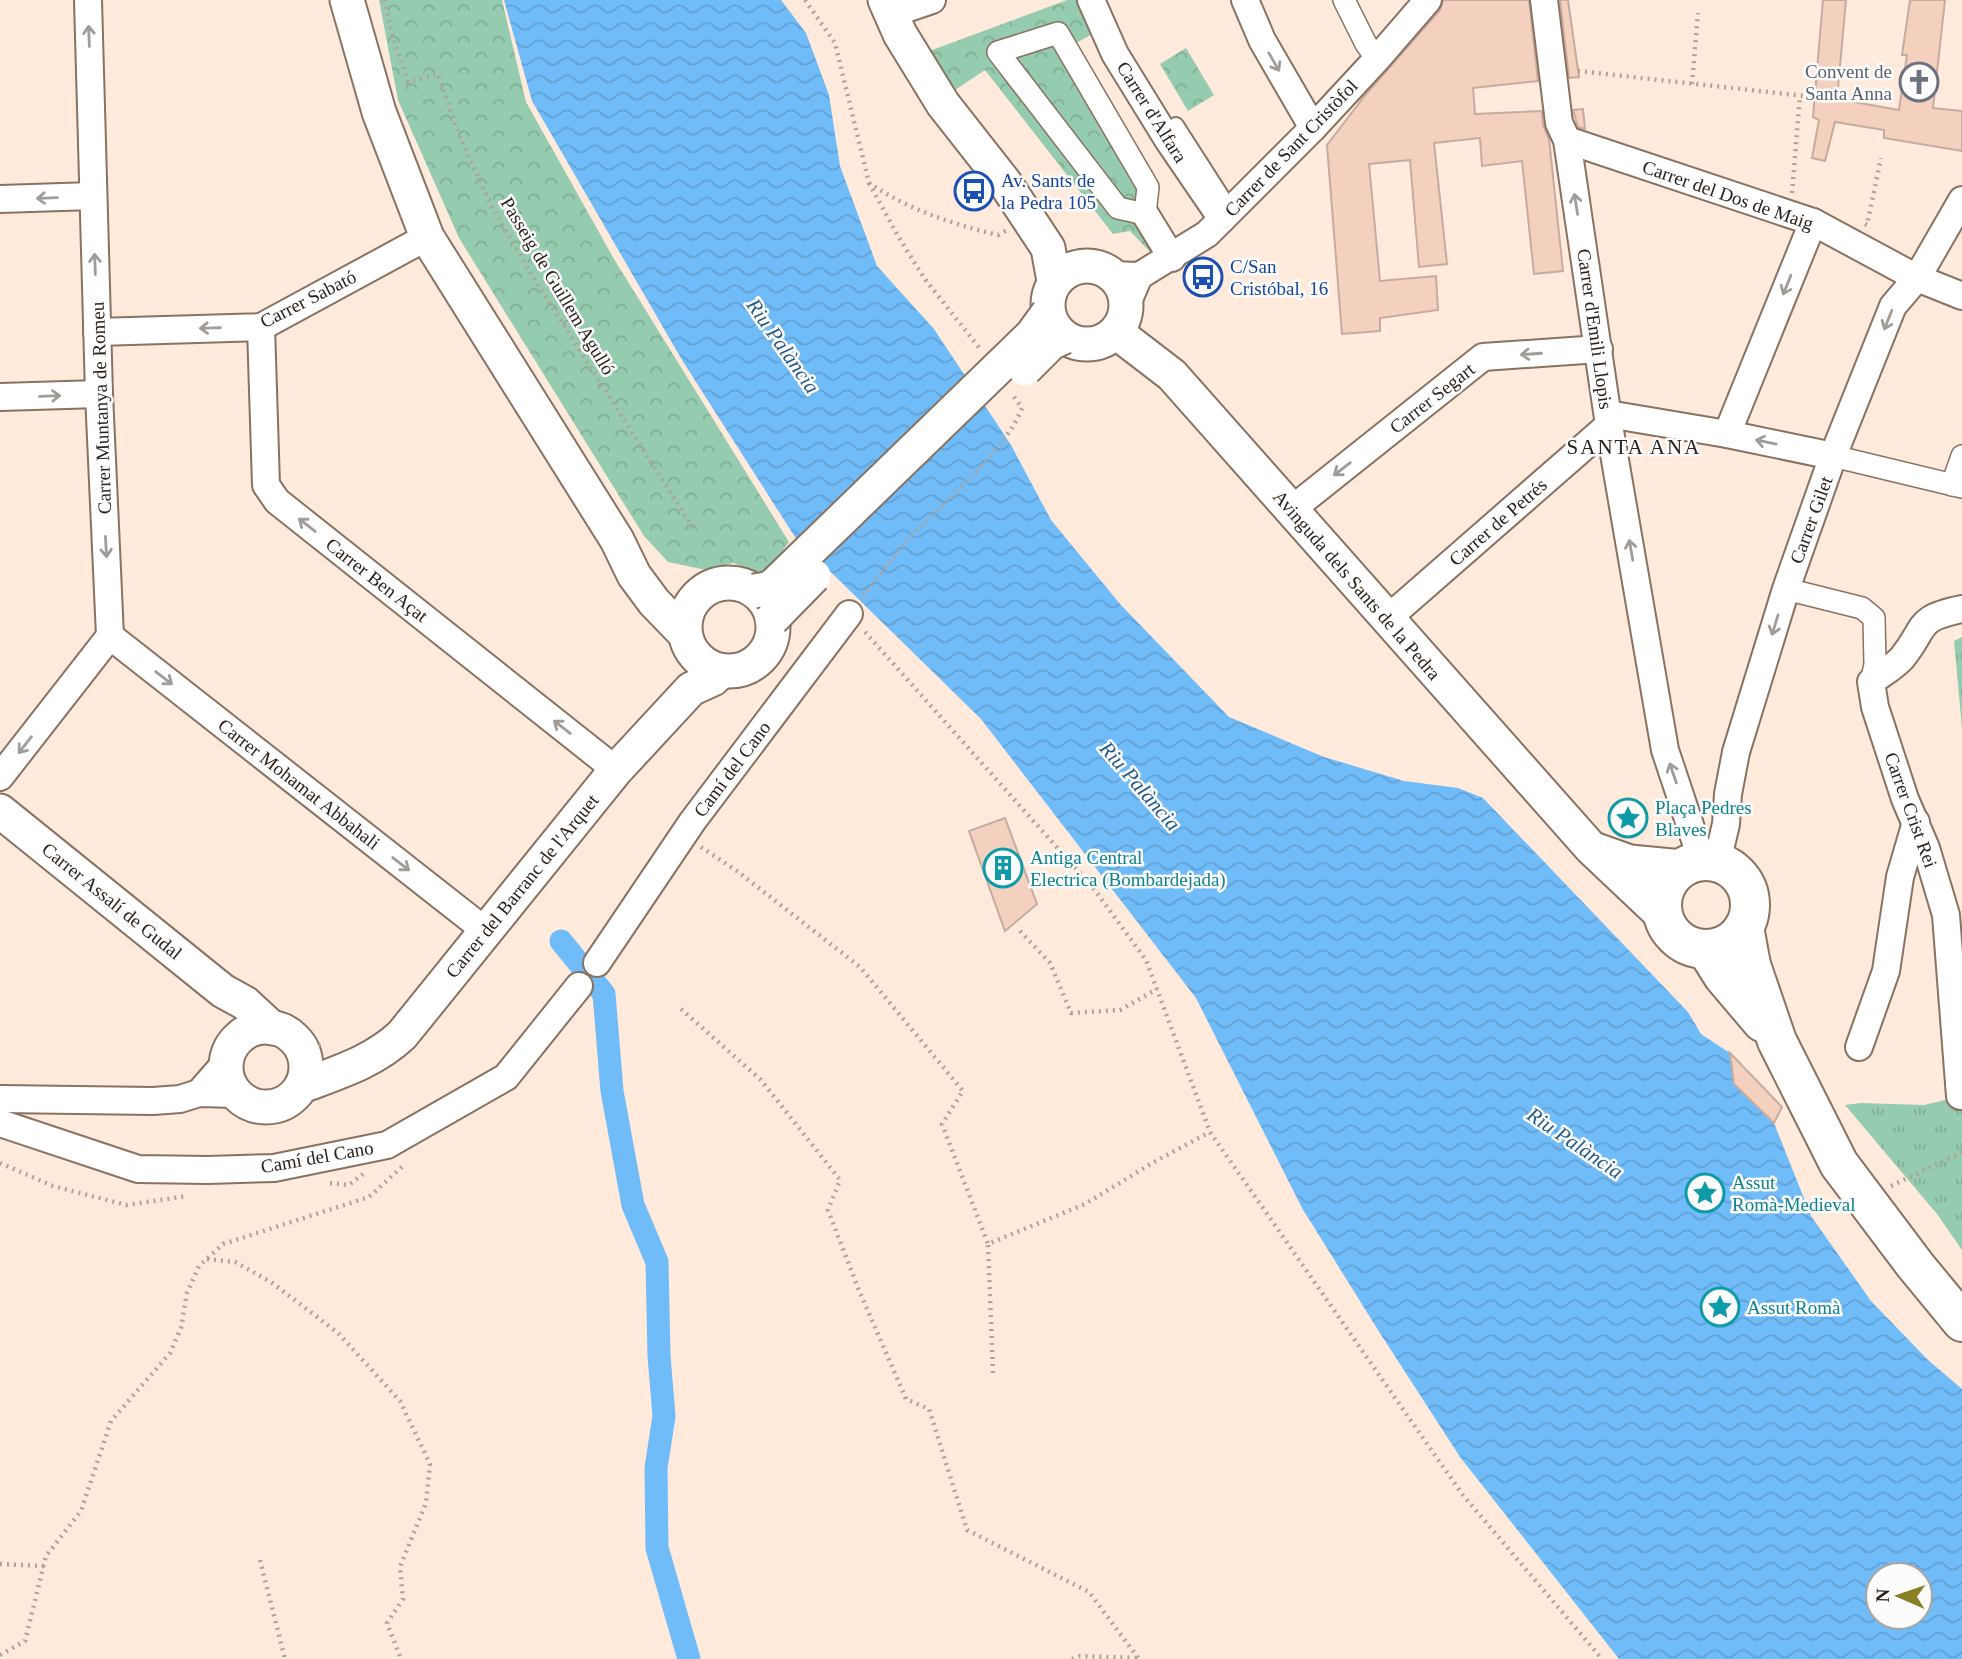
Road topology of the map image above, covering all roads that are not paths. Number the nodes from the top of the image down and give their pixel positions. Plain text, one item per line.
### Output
1 (88, 0) edge
2 (932, 0) edge
3 (1091, 0) edge
4 (1100, 0) edge
5 (1245, 0) edge
6 (1343, 0) edge
7 (1544, 0) edge
8 (1418, 3) edge
9 (353, 7) edge
10 (888, 7) edge
11 (1125, 50) dead end
12 (1377, 59) junction
13 (1176, 125) dead end
14 (1313, 128) junction
15 (1567, 140) junction
16 (93, 196) junction
17 (0, 199) edge
18 (1962, 200) edge
19 (1809, 210) junction
20 (1145, 214) junction
21 (1226, 214) junction
22 (427, 237) junction
23 (1048, 248) junction
24 (1172, 258) junction
25 (1113, 272) junction
26 (1917, 278) junction
27 (1962, 296) edge
28 (1055, 311) junction
29 (1121, 321) junction
30 (261, 327) junction
31 (97, 332) junction
32 (1599, 349) junction
33 (99, 394) junction
34 (0, 397) edge
35 (1609, 419) junction
36 (1727, 434) junction
37 (1833, 456) junction
38 (1962, 456) edge
39 (1957, 486) edge
40 (1291, 510) junction
41 (617, 540) junction
42 (1786, 589) junction
43 (754, 591) junction
44 (698, 595) junction
45 (1962, 609) edge
46 (849, 614) road end
47 (772, 620) junction
48 (1387, 620) junction
49 (110, 636) junction
50 (700, 654) junction
51 (1871, 682) junction
52 (616, 770) junction
53 (0, 777) edge
54 (0, 811) edge
55 (1916, 822) junction
56 (1591, 848) junction
57 (1700, 863) junction
58 (1664, 917) junction
59 (1744, 927) junction
60 (487, 932) junction
61 (1706, 949) junction
62 (597, 963) dead end
63 (579, 986) dead end
64 (223, 991) junction
65 (283, 1023) junction
66 (1777, 1041) junction
67 (1859, 1047) dead end
68 (231, 1051) junction
69 (320, 1065) junction
70 (199, 1093) junction
71 (236, 1094) junction
72 (1960, 1097) dead end
73 (0, 1099) edge
74 (0, 1123) edge
75 (1962, 1322) edge

16 -> 1 street, Carrer Muntanya de Romeu
2 - 10 street
3 - 21 street, Carrer d'Alfara
4 - 11 lane
5 -> 14 street
6 - 12 street
7 - 15 street, Carrer d'Emili Llopis
8 - 12 street, Carrer de Sant Cristòfol
9 - 22 street
10 - 23 street
12 - 14 street, Carrer de Sant Cristòfol
13 - 21 lane
14 - 21 street, Carrer de Sant Cristòfol
15 - 19 street, Carrer del Dos de Maig
32 -> 15 street, Carrer d'Emili Llopis
16 -> 17 street
31 -> 16 street, Carrer Muntanya de Romeu
18 - 26 street, Carrer Gilet
19 - 26 street, Carrer del Dos de Maig
19 -> 36 street
20 - 20 street
20 - 24 street
21 - 24 street, Carrer de Sant Cristòfol
22 - 30 street, Carrer Sabató
22 - 41 street
23 - 25 street
23 - 28 street
24 - 25 street, Carrer de Sant Cristòfol
25 - 28 street
25 - 29 street
26 - 27 street, Carrer del Dos de Maig
26 -> 37 street, Carrer Gilet
28 - 29 street
28 - 43 street, bridge
28 - 47 street, bridge
29 - 40 street, Avinguda dels Sants de la Pedra
30 -> 31 street, Carrer Sabató
52 -> 30 street, Carrer Ben Açat
31 - 33 street, Carrer Muntanya de Romeu
32 - 35 street, Carrer d'Emili Llopis
32 -> 40 street, Carrer Segart
34 -> 33 street
33 -> 49 street, Carrer Muntanya de Romeu
35 - 36 street
35 - 48 street, Carrer de Petrés
57 -> 35 street, Carrer d'Emili Llopis
37 -> 36 street
37 - 39 street
37 - 42 street, Carrer Gilet
38 - 39 street
40 - 48 street, Avinguda dels Sants de la Pedra
41 - 44 street
41 - 50 street
42 - 51 street, Carrer Crist Rei
42 -> 57 street, Carrer Gilet
43 - 44 street
43 - 47 street
44 - 50 street
45 - 51 street
46 - 62 street, Camí del Cano
47 - 50 street
48 - 56 street, Avinguda dels Sants de la Pedra
49 -> 53 street
49 -> 60 street, Carrer Mohamat Abbahali
50 - 52 street, Carrer del Barranc de l'Arquet
51 - 55 street, Carrer Crist Rei
52 - 60 street, Carrer del Barranc de l'Arquet
54 - 64 street, Carrer Assalí de Gudal
55 - 67 street
55 - 72 street, Carrer Crist Rei
56 - 57 street
56 - 58 street, Avinguda dels Sants de la Pedra
57 - 58 main road
57 - 59 main road
58 - 61 main road
59 - 61 main road
59 - 66 main road
60 - 69 street, Carrer del Barranc de l'Arquet
61 - 66 main road
63 - 74 street, Camí del Cano
64 - 65 street, Carrer Assalí de Gudal
64 - 68 street, Carrer Assalí de Gudal
65 - 68 street
65 - 69 street
66 - 75 main road
68 - 70 street
68 - 71 street
69 - 71 street
70 - 71 street
70 - 73 street

